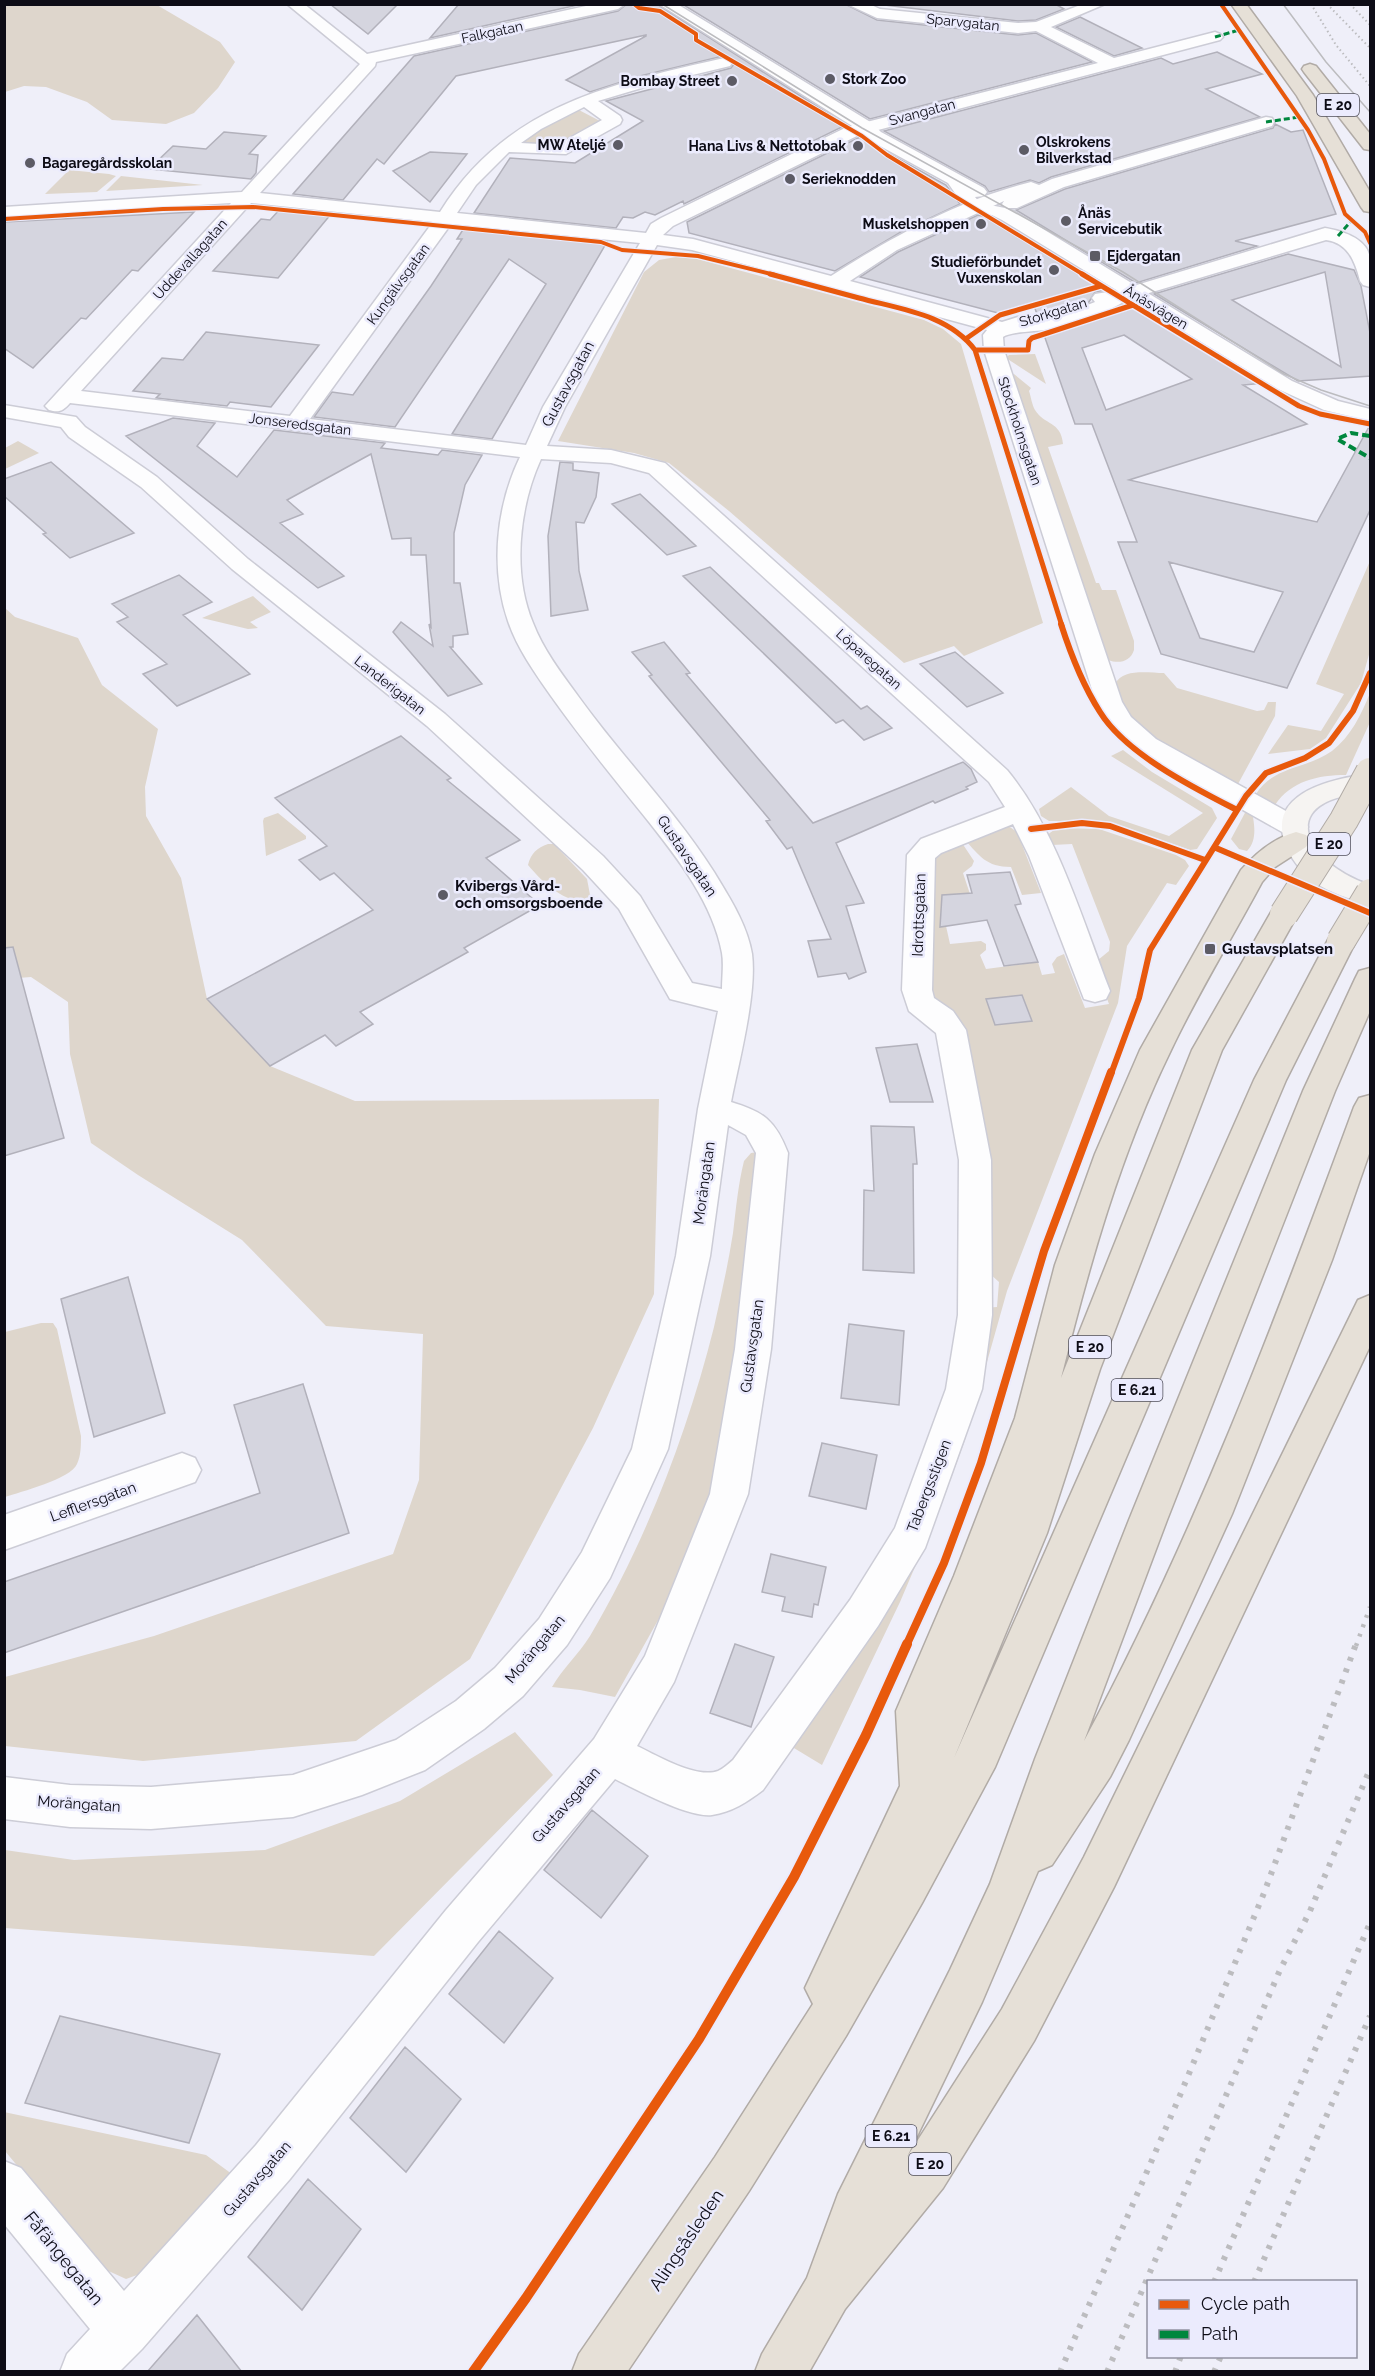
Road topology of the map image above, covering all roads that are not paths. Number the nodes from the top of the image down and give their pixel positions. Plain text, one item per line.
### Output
1 (324, 4) edge
2 (618, 4) edge
3 (666, 4) edge
4 (855, 4) edge
5 (1098, 4) edge
6 (1238, 4) edge
7 (297, 7) edge
8 (1038, 26) junction
9 (1215, 37) dead end
10 (1300, 56) dead end
11 (366, 59) junction
12 (724, 63) dead end
13 (1111, 63) junction
14 (586, 101) junction
15 (1266, 122) dead end
16 (866, 127) junction
17 (1371, 145) edge
18 (505, 147) junction
19 (957, 183) junction
20 (247, 197) junction
21 (1004, 204) junction
22 (1371, 207) edge
23 (974, 208) junction
24 (4, 212) edge
25 (448, 216) junction
26 (652, 239) junction
27 (1371, 281) edge
28 (834, 283) junction
29 (1127, 293) junction
30 (1003, 328) junction
31 (67, 396) junction
32 (4, 411) edge
33 (1371, 415) edge
34 (44, 417) junction
35 (295, 424) junction
36 (533, 452) junction
37 (1371, 772) edge
38 (1371, 785) edge
39 (1022, 811) junction
40 (1295, 834) junction
41 (1371, 894) edge
42 (1371, 979) edge
43 (1095, 991) dead end
44 (734, 1002) junction
45 (929, 1009) joint
46 (1371, 1107) edge
47 (714, 1109) junction
48 (1371, 1310) edge
49 (182, 1470) dead end
50 (4, 1533) edge
51 (609, 1754) junction
52 (920, 1790) junction
53 (4, 1798) edge
54 (1010, 1891) junction
55 (775, 2108) junction
56 (4, 2185) edge
57 (827, 2291) junction
58 (124, 2331) junction
59 (85, 2372) edge
60 (597, 2372) edge
61 (780, 2372) edge

1 - 7 street
2 - 11 street, Falkgatan
3 - 16 street, Ånäsvägen
4 - 8 street, Sparvgatan
5 - 8 street
6 - 22 highway, E 20
7 - 11 street
8 - 13 street
9 - 13 street, Svangatan
10 - 17 highway, E 20
11 - 20 street, Uddevallagatan
12 - 14 street, Kungälvsgatan
13 - 16 street, Svangatan
14 - 18 street, Kungälvsgatan
14 - 18 street
15 - 21 street
16 - 19 street, Ånäsvägen
16 - 21 street, Ånäsvägen
16 - 26 street, Svangatan
18 - 25 street, Kungälvsgatan
19 - 21 street, Ånäsvägen
19 - 23 street, Ånäsvägen
20 - 24 street
20 - 25 street
20 - 31 street, Uddevallagatan
21 - 23 street
21 - 23 street, Ånäsvägen
21 - 29 street, Ånäsvägen
23 - 28 street
25 - 26 street
25 - 35 street, Kungälvsgatan
26 - 28 street
26 - 36 street, Gustavsgatan
27 - 29 street, Storkgatan
28 - 30 street
29 - 30 street, Storkgatan
29 - 33 street, Ånäsvägen
30 - 40 street, Stockholmsgatan
31 - 34 street, Uddevallagatan
31 - 35 street, Jonseredsgatan
32 - 34 street, Landerigatan
34 - 44 street, Landerigatan
35 - 36 street, Jonseredsgatan
36 - 39 street, Löparegatan
36 - 44 street, Gustavsgatan
37 - 52 highway, E 20, bridge
38 - 40 main road
39 - 43 street, Löparegatan
39 - 45 street, Idrottsgatan
40 - 41 main road
40 - 52 highway
41 - 55 highway, E 6.21, bridge
42 - 54 highway, E 6.21
44 - 47 street, Gustavsgatan
45 - 51 street, Tabergsstigen
46 - 54 highway
47 - 51 street, Gustavsgatan
47 - 53 street, Morängatan
48 - 57 highway, E 20
49 - 50 street, Lefflersgatan
51 - 58 street, Gustavsgatan
52 - 55 highway, E 20
54 - 57 highway, E 6.21
55 - 60 highway, Alingsåsleden / E 6.21
56 - 58 street, Fåfängegatan
57 - 61 highway, E 20
58 - 59 street, Gustavsgatan

